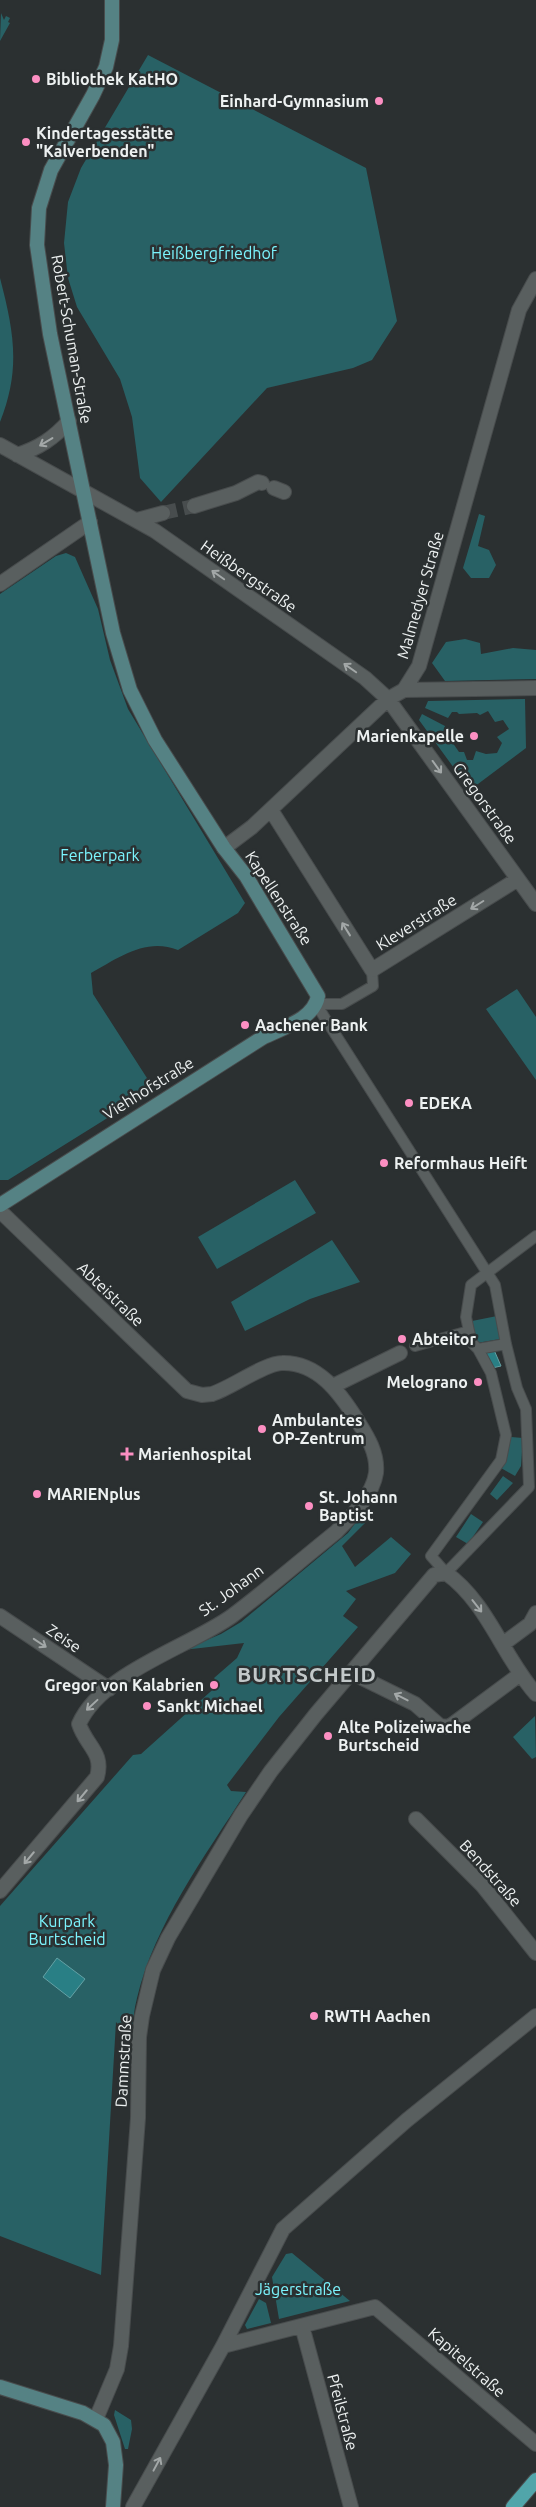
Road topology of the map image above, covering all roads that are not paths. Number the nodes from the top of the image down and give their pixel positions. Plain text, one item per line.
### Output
1 (112, 0) edge
2 (536, 280) edge
3 (69, 421) junction
4 (0, 445) edge
5 (18, 455) junction
6 (273, 488) dead end
7 (84, 490) junction
8 (194, 506) tunnel mouth
9 (163, 513) tunnel mouth
10 (137, 520) junction
11 (90, 522) junction
12 (0, 584) edge
13 (536, 688) edge
14 (404, 690) junction
15 (388, 699) junction
16 (271, 810) junction
17 (224, 848) junction
18 (518, 879) junction
19 (536, 904) edge
20 (372, 970) junction
21 (316, 1004) junction
22 (0, 1205) edge
23 (0, 1211) edge
24 (536, 1236) edge
25 (487, 1274) junction
26 (469, 1331) junction
27 (506, 1344) junction
28 (415, 1346) dead end
29 (478, 1349) junction
30 (400, 1353) dead end
31 (333, 1386) junction
32 (202, 1395) joint
33 (446, 1573) junction
34 (536, 1613) edge
35 (0, 1616) edge
36 (503, 1644) junction
37 (352, 1673) junction
38 (519, 1675) junction
39 (109, 1689) junction
40 (536, 1694) edge
41 (416, 1819) dead end
42 (0, 1891) edge
43 (536, 1953) edge
44 (536, 2016) edge
45 (302, 2326) junction
46 (223, 2346) junction
47 (0, 2387) edge
48 (96, 2418) junction
49 (536, 2444) edge
50 (536, 2480) edge
51 (113, 2507) edge
52 (134, 2507) edge
53 (351, 2507) edge
54 (513, 2507) edge

1 - 3 main road, Robert-Schuman-Straße
2 - 14 street, Malmedyer Straße
3 -> 5 street
3 - 7 main road, Robert-Schuman-Straße
4 - 5 street, Heißbergstraße
5 - 7 street, Heißbergstraße
6 - 8 street
7 - 10 street, Heißbergstraße
7 - 11 main road, Kapellenstraße
9 - 10 street
15 -> 10 street, Heißbergstraße
11 - 12 street
11 - 17 main road, Kapellenstraße
13 - 14 street
14 - 15 street, Malmedyer Straße
15 - 16 street, Malmedyer Straße
15 -> 18 street, Gregorstraße
16 - 17 street, Malmedyer Straße
20 -> 16 street
17 - 21 main road, Kapellenstraße
18 - 19 street, Gregorstraße
18 -> 20 street, Kleverstraße
20 - 21 street, Kleverstraße
21 - 22 main road, Viehhofstraße
21 - 25 street, Kapellenstraße
23 - 32 street, Abteistraße
24 - 25 street
25 - 26 street
25 - 27 street, Kapellenstraße
26 - 28 street
26 - 29 street
27 - 29 street
27 - 33 street, Kapellenstraße
29 - 33 street
30 - 31 street
31 - 32 street, St. Johann
31 - 39 street, St. Johann
33 -> 36 street
33 - 37 street, Dammstraße
34 - 36 street
35 -> 39 street, Zeise
36 - 38 street
38 -> 37 street
37 - 48 street, Dammstraße
38 - 40 street
39 -> 42 street, St. Johann
41 - 43 street, Bendstraße
44 - 46 street
45 - 46 street
45 - 49 street, Kapitelstraße
45 - 53 street, Pfeilstraße
52 -> 46 street
47 - 48 main road
48 - 51 main road
50 - 54 main road

